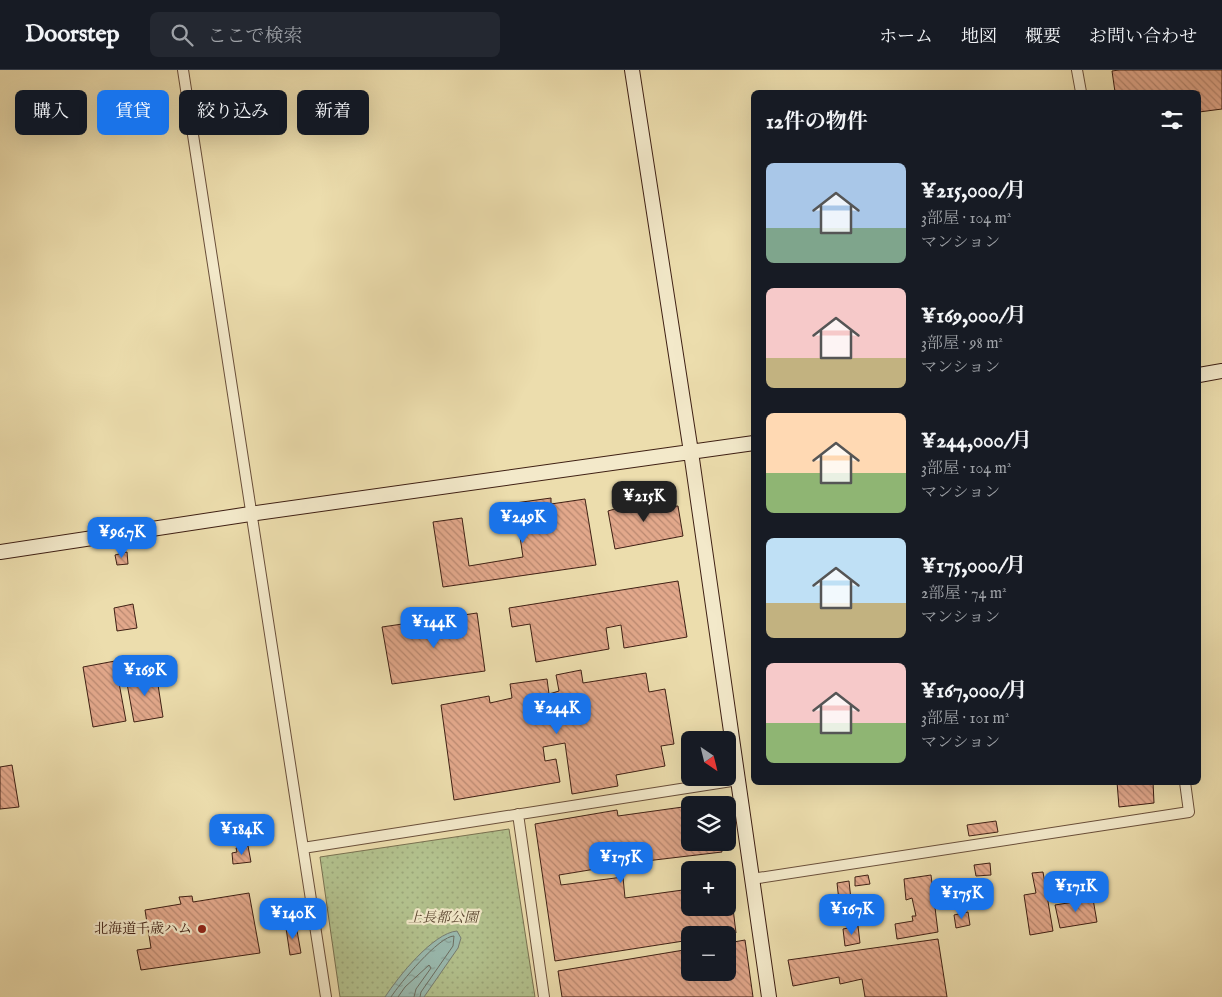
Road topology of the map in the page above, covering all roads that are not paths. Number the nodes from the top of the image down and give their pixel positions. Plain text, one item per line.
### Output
1 (183, 70) edge
2 (632, 70) edge
3 (1077, 70) edge
4 (1081, 90) edge
5 (1222, 371) edge
6 (1201, 375) edge
7 (751, 443) edge
8 (691, 452) junction
9 (250, 514) junction
10 (0, 552) edge
11 (738, 780) junction
12 (1185, 785) edge
13 (518, 814) junction
14 (303, 848) junction
15 (752, 879) junction
16 (326, 997) edge
17 (544, 997) edge
18 (769, 997) edge

1 - 9 street
2 - 8 street
3 - 4 street
5 - 6 street
7 - 8 street
8 - 9 street
8 - 11 street
9 - 10 street
9 - 14 street
11 - 13 street
11 - 15 street
12 - 15 street
13 - 14 street
13 - 17 street
14 - 16 street
15 - 18 street

